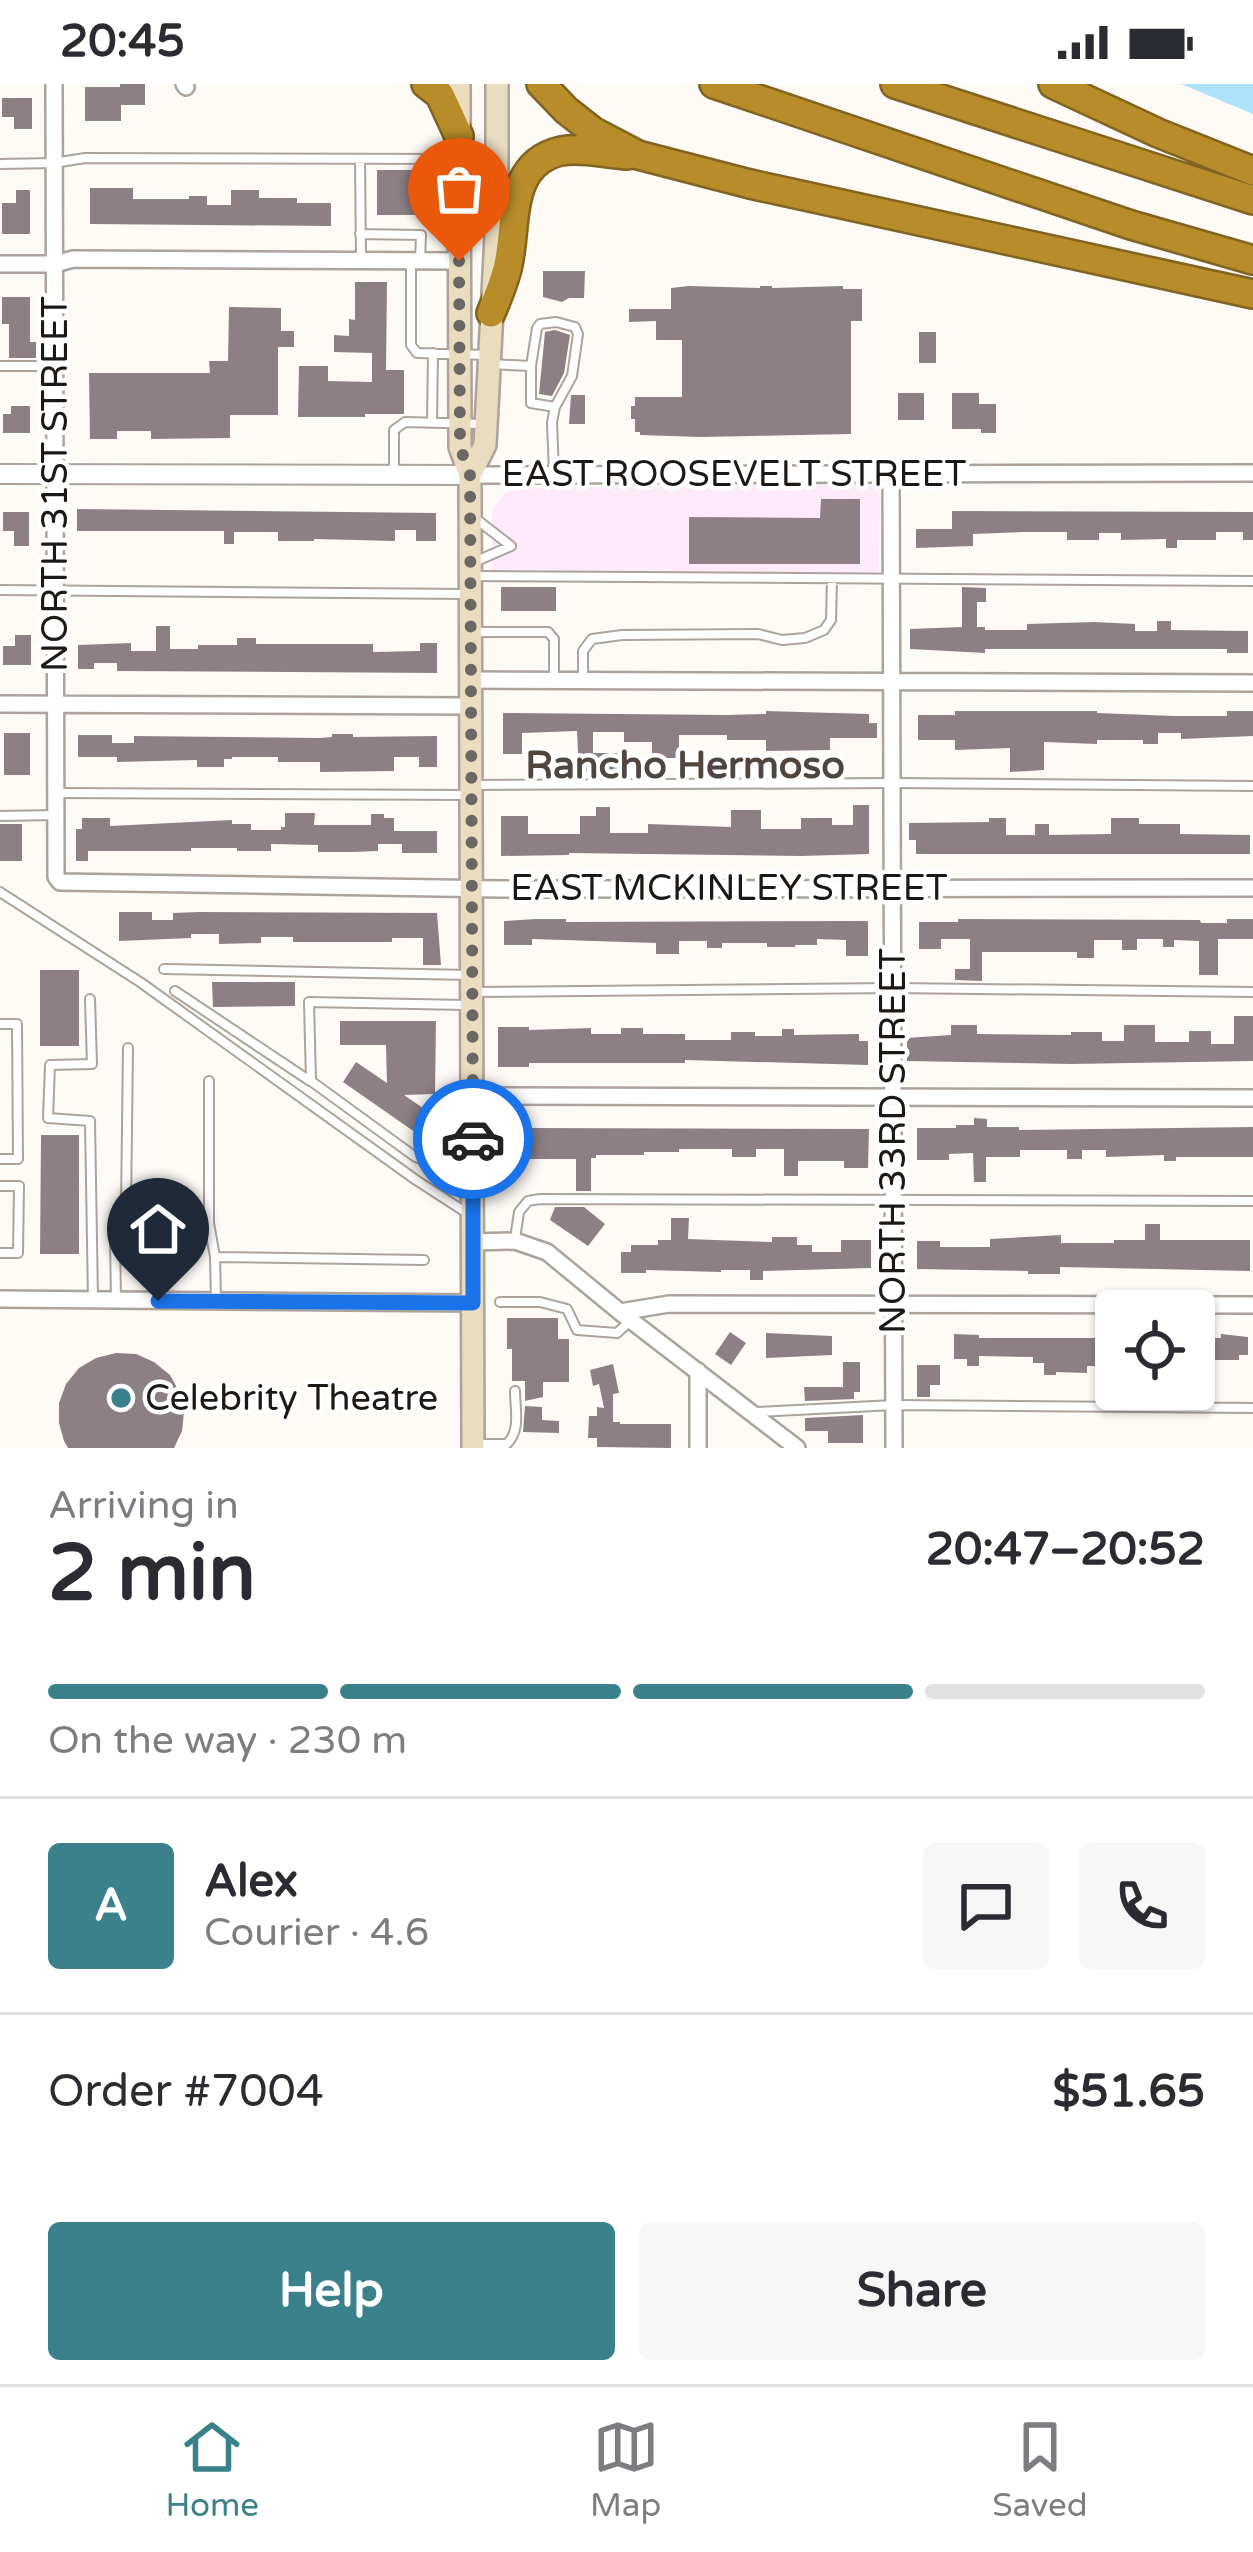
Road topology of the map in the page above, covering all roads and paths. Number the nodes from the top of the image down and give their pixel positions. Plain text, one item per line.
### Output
1 (54, 84) edge
2 (426, 84) edge
3 (459, 84) edge
4 (496, 84) edge
5 (541, 84) edge
6 (714, 84) edge
7 (895, 84) edge
8 (1053, 84) edge
9 (459, 148) junction
10 (638, 155) junction
11 (360, 159) junction
12 (0, 164) edge
13 (55, 164) junction
14 (1253, 171) edge
15 (1253, 200) edge
16 (360, 234) junction
17 (361, 260) junction
18 (1253, 260) edge
19 (416, 261) junction
20 (459, 261) junction
21 (0, 264) edge
22 (55, 264) junction
23 (1253, 293) edge
24 (491, 313) junction
25 (433, 353) junction
26 (459, 354) junction
27 (489, 359) junction
28 (0, 366) edge
29 (56, 366) junction
30 (531, 366) junction
31 (555, 406) junction
32 (432, 421) junction
33 (460, 424) junction
34 (485, 424) junction
35 (891, 473) junction
36 (1253, 473) edge
37 (0, 474) edge
38 (56, 474) junction
39 (554, 474) junction
40 (394, 475) junction
41 (470, 475) junction
42 (470, 515) junction
43 (470, 578) junction
44 (832, 580) junction
45 (891, 580) junction
46 (1253, 581) edge
47 (0, 590) edge
48 (54, 590) junction
49 (470, 632) junction
50 (470, 680) junction
51 (554, 680) junction
52 (583, 680) junction
53 (892, 680) junction
54 (1253, 683) edge
55 (0, 704) edge
56 (55, 705) junction
57 (470, 706) junction
58 (893, 783) junction
59 (1253, 786) edge
60 (470, 790) junction
61 (57, 794) junction
62 (57, 815) junction
63 (0, 816) edge
64 (60, 882) joint
65 (471, 887) junction
66 (892, 887) junction
67 (1253, 888) edge
68 (0, 892) edge
69 (164, 969) dead end
70 (893, 988) junction
71 (175, 991) dead end
72 (472, 991) junction
73 (1253, 992) edge
74 (90, 999) dead end
75 (0, 1024) edge
76 (128, 1048) dead end
77 (209, 1081) dead end
78 (311, 1082) junction
79 (472, 1096) junction
80 (894, 1097) junction
81 (1253, 1098) edge
82 (0, 1159) edge
83 (473, 1160) junction
84 (0, 1186) edge
85 (894, 1200) junction
86 (1253, 1201) edge
87 (474, 1217) junction
88 (515, 1241) junction
89 (474, 1242) junction
90 (0, 1253) edge
91 (215, 1257) junction
92 (424, 1259) dead end
93 (0, 1299) edge
94 (116, 1301) junction
95 (216, 1301) junction
96 (92, 1302) junction
97 (500, 1302) dead end
98 (473, 1303) junction
99 (894, 1304) junction
100 (1253, 1305) edge
101 (625, 1317) junction
102 (698, 1371) junction
103 (515, 1391) dead end
104 (895, 1405) junction
105 (1253, 1408) edge
106 (753, 1412) junction
107 (473, 1446) edge
108 (698, 1448) edge
109 (797, 1448) edge
110 (894, 1448) edge

1 - 13 street, NORTH 31ST STREET
2 - 9 highway
3 - 9 main road
4 - 24 main road
5 - 10 highway
6 - 18 highway
7 - 15 highway
8 - 14 highway
9 - 11 lane
9 - 20 main road
10 - 23 highway
10 - 24 highway
11 - 13 lane
11 - 16 lane
12 - 13 lane
13 - 22 street, NORTH 31ST STREET
16 - 17 lane
16 - 19 lane
17 - 19 street
17 - 22 street
19 - 20 street
19 - 25 lane
20 - 26 main road
21 - 22 street
22 - 29 street, NORTH 31ST STREET
24 - 27 main road
25 - 26 lane
25 - 32 lane
26 - 27 lane
26 - 33 main road
27 - 30 lane
27 - 34 main road
28 - 29 lane
29 - 38 street, NORTH 31ST STREET
30 - 31 lane
30 - 31 lane
31 - 39 lane
32 - 33 lane
32 - 40 lane
33 - 34 lane
33 - 41 main road
34 - 41 main road
35 - 36 street, EAST ROOSEVELT STREET
35 - 39 street, EAST ROOSEVELT STREET
35 - 45 street, NORTH 33RD STREET
37 - 38 street, EAST ROOSEVELT STREET
38 - 40 street, EAST ROOSEVELT STREET
38 - 48 street, NORTH 31ST STREET
39 - 41 street, EAST ROOSEVELT STREET
40 - 41 street, EAST ROOSEVELT STREET
41 - 42 main road
42 - 43 main road
42 - 43 lane
43 - 44 lane
43 - 48 lane
43 - 49 main road
44 - 45 lane
44 - 52 lane
45 - 46 lane
45 - 53 street, NORTH 33RD STREET
47 - 48 lane
48 - 56 street, NORTH 31ST STREET
49 - 50 main road
49 - 51 lane
50 - 51 street
50 - 57 main road
51 - 52 street
52 - 53 street
53 - 54 street
53 - 58 street, NORTH 33RD STREET
55 - 56 street
56 - 57 street
56 - 61 street, NORTH 31ST STREET
57 - 60 main road
58 - 59 lane
58 - 60 lane
58 - 66 street, NORTH 33RD STREET
60 - 61 lane
60 - 65 main road
61 - 62 street, NORTH 31ST STREET
62 - 63 lane
62 - 64 street, NORTH 31ST STREET
64 - 65 street, EAST MCKINLEY STREET
65 - 66 street, EAST MCKINLEY STREET
65 - 72 main road
66 - 67 street, EAST MCKINLEY STREET
66 - 70 street, NORTH 33RD STREET
68 - 87 lane
69 - 72 lane
70 - 72 lane
70 - 73 lane
70 - 80 street, NORTH 33RD STREET
71 - 78 lane
72 - 78 lane
72 - 79 main road
74 - 96 lane
75 - 82 lane
76 - 94 lane
77 - 91 lane
78 - 83 lane
79 - 80 street
79 - 83 main road
80 - 81 street
80 - 85 street, NORTH 33RD STREET
83 - 87 main road
84 - 90 lane
85 - 86 lane
85 - 88 lane
85 - 99 street, NORTH 33RD STREET
87 - 89 main road
88 - 89 street
88 - 101 street
89 - 98 main road
91 - 92 lane
91 - 95 lane
93 - 96 street
94 - 95 street
94 - 96 street
95 - 98 street
97 - 101 lane
98 - 107 main road
99 - 100 street
99 - 101 street
99 - 104 street, NORTH 33RD STREET
101 - 102 street
102 - 106 street
102 - 108 street
103 - 107 lane
104 - 105 lane
104 - 106 lane
104 - 110 street, NORTH 33RD STREET
106 - 109 street

